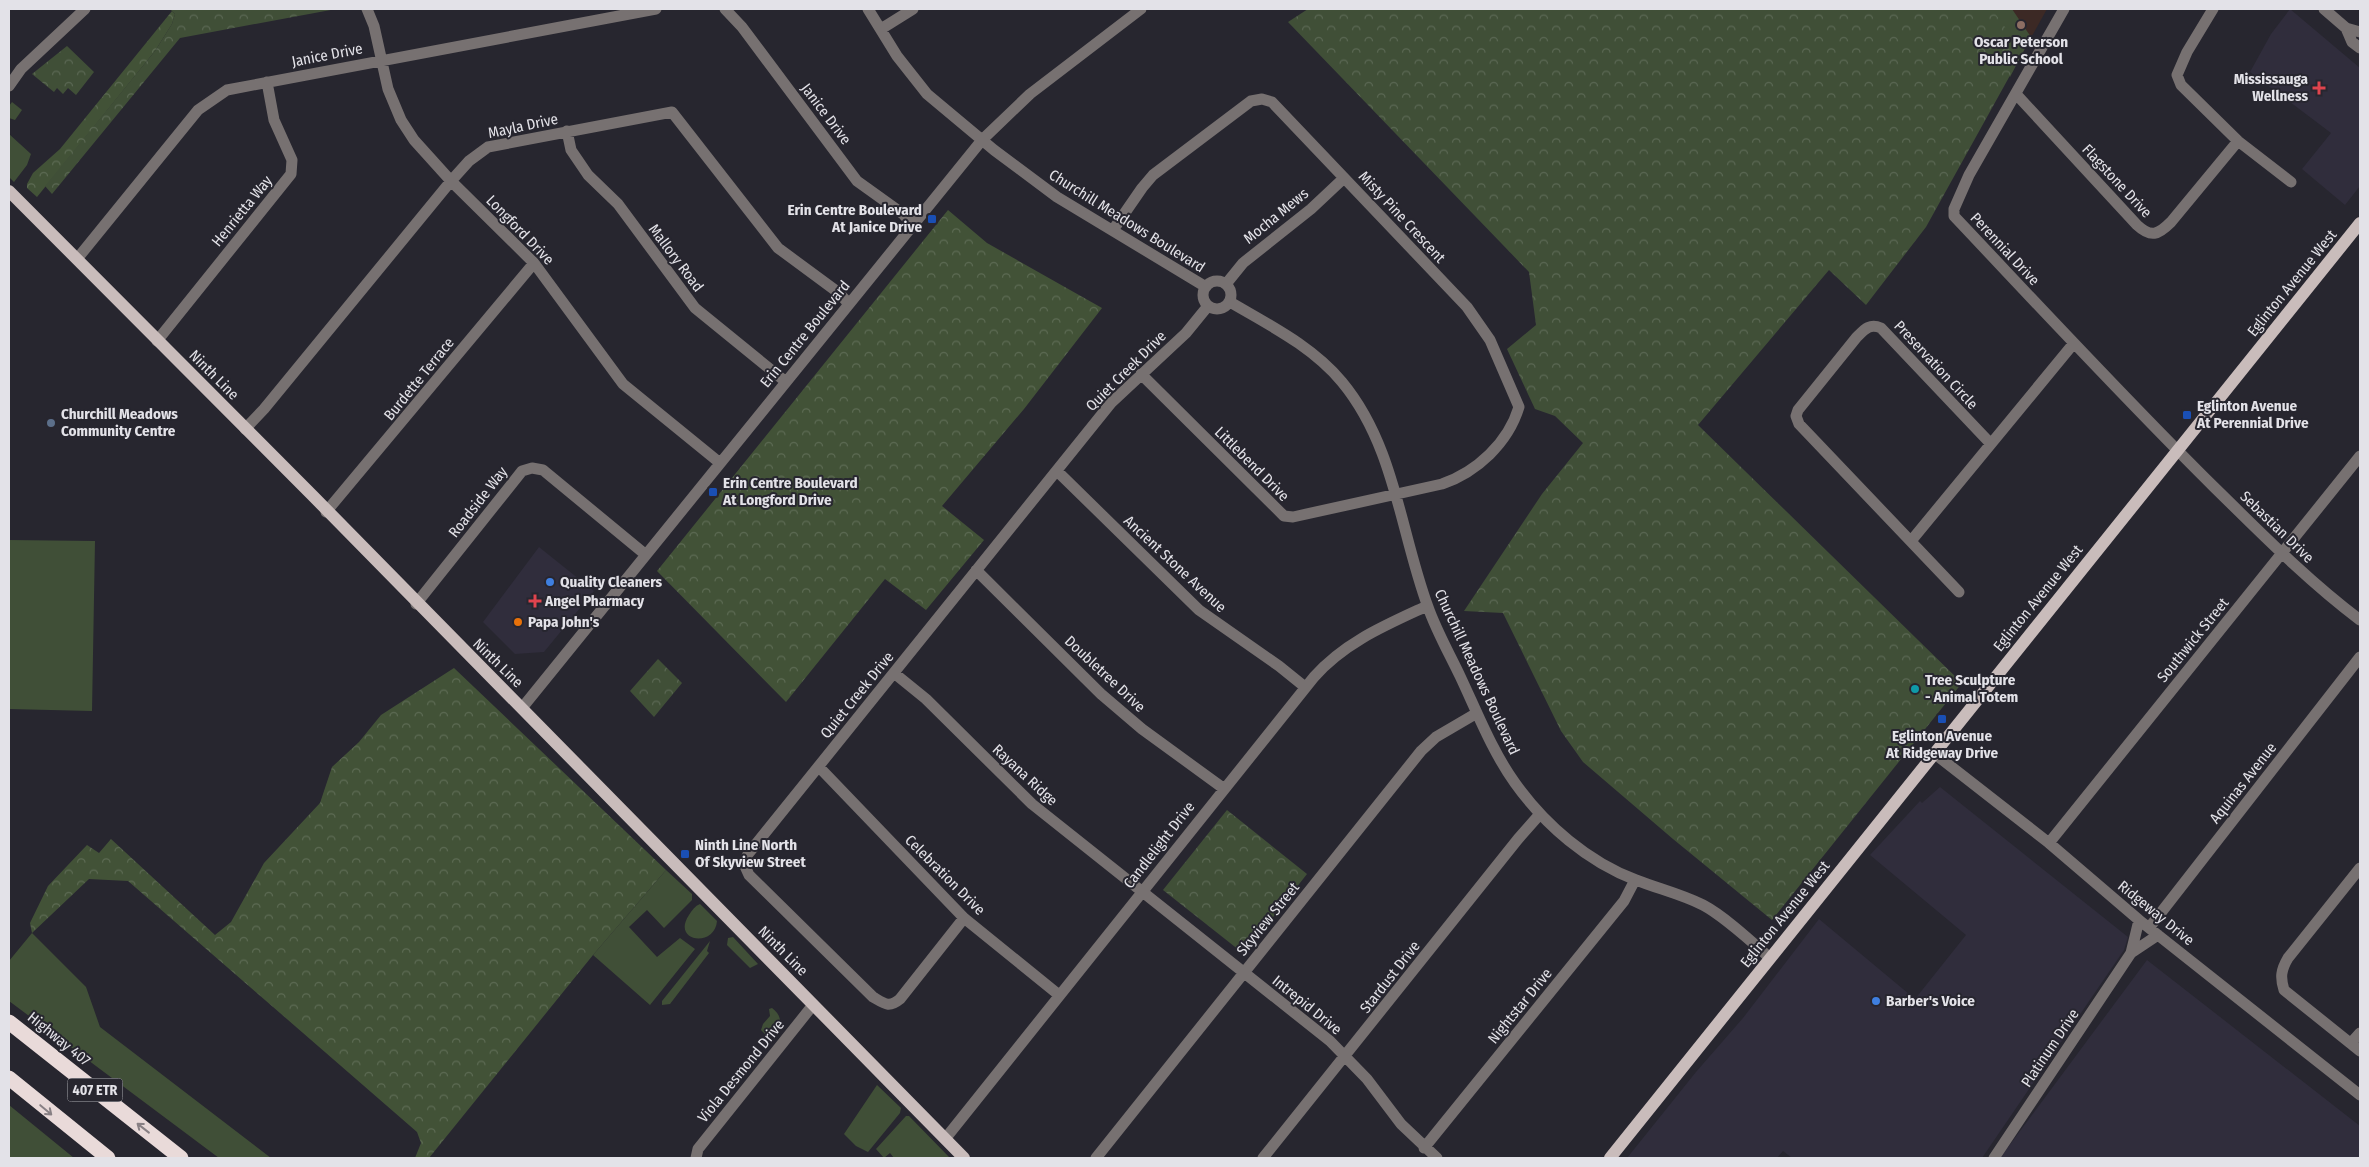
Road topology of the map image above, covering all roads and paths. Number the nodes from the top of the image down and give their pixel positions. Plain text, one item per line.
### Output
1 (85, 9) edge
2 (366, 9) edge
3 (656, 9) edge
4 (725, 9) edge
5 (868, 9) edge
6 (913, 9) edge
7 (1141, 9) edge
8 (2064, 9) edge
9 (2213, 9) edge
10 (2324, 9) edge
11 (2337, 13) edge
12 (2346, 28) junction
13 (881, 29) junction
14 (2360, 32) edge
15 (2360, 48) edge
16 (381, 60) junction
17 (267, 82) junction
18 (9, 86) edge
19 (2016, 94) junction
20 (567, 131) junction
21 (982, 140) junction
22 (2238, 141) junction
23 (1344, 178) junction
24 (451, 181) junction
25 (2291, 182) dead end
26 (9, 192) edge
27 (2360, 223) edge
28 (913, 225) junction
29 (1113, 230) junction
30 (77, 259) junction
31 (534, 263) junction
32 (1227, 281) junction
33 (1206, 287) junction
34 (1230, 302) junction
35 (849, 304) junction
36 (1208, 306) junction
37 (157, 341) junction
38 (2074, 343) junction
39 (1141, 374) junction
40 (786, 382) junction
41 (245, 429) junction
42 (1990, 444) junction
43 (2177, 451) junction
44 (2360, 456) edge
45 (720, 464) junction
46 (1057, 471) junction
47 (1395, 494) junction
48 (326, 512) junction
49 (1911, 541) junction
50 (2282, 553) junction
51 (646, 555) junction
52 (976, 570) junction
53 (1959, 592) dead end
54 (416, 604) junction
55 (1427, 606) junction
56 (2360, 620) edge
57 (2360, 657) edge
58 (894, 673) junction
59 (1305, 686) junction
60 (522, 708) junction
61 (1477, 713) junction
62 (1935, 754) junction
63 (819, 767) junction
64 (1223, 788) junction
65 (1540, 814) junction
66 (2049, 844) junction
67 (2360, 868) edge
68 (1635, 880) junction
69 (1142, 892) junction
70 (964, 918) junction
71 (2139, 920) junction
72 (2154, 932) junction
73 (2131, 953) junction
74 (1770, 958) junction
75 (1244, 973) junction
76 (1059, 995) junction
77 (813, 1005) junction
78 (9, 1022) edge
79 (2360, 1032) edge
80 (2356, 1047) edge
81 (1345, 1056) junction
82 (9, 1078) edge
83 (2360, 1094) edge
84 (945, 1139) junction
85 (1424, 1148) junction
86 (108, 1158) edge
87 (181, 1158) edge
88 (696, 1158) edge
89 (964, 1158) edge
90 (1096, 1158) edge
91 (1263, 1158) edge
92 (1437, 1158) edge
93 (1610, 1158) edge
94 (1994, 1158) edge

1 - 18 street
2 - 16 street, Longford Drive
3 - 16 street, Janice Drive
4 - 28 street, Janice Drive
5 - 13 street, Churchill Meadows Boulevard
6 - 13 street
7 - 21 street, Erin Centre Boulevard
8 - 19 street, Perennial Drive
9 - 22 street
10 - 11 street
11 - 12 street
12 - 14 street
12 - 15 street
13 - 21 street, Churchill Meadows Boulevard
16 - 17 street, Janice Drive
16 - 24 street, Longford Drive
17 - 30 street, Janice Drive
17 - 37 street, Henrietta Way
19 - 22 street, Flagstone Drive
19 - 38 street, Perennial Drive
20 - 24 street, Mayla Drive
20 - 35 street, Mayla Drive
20 - 40 street, Mallory Road
21 - 28 street, Erin Centre Boulevard
21 - 29 street, Churchill Meadows Boulevard
22 - 25 street
23 - 29 street, Misty Pine Crescent
23 - 32 street, Mocha Mews
23 - 47 street, Misty Pine Crescent
24 - 31 street, Longford Drive
24 - 41 street, Mayla Drive
26 - 30 main road, Ninth Line
27 - 43 main road, Eglinton Avenue West
28 - 35 street, Erin Centre Boulevard
29 - 33 street, Churchill Meadows Boulevard
30 - 37 main road, Ninth Line
31 - 45 street, Longford Drive
31 - 48 street, Burdette Terrace
32 - 33 street
32 - 34 street
33 - 36 street
34 - 36 street
34 - 47 street, Churchill Meadows Boulevard
35 - 40 street, Erin Centre Boulevard
36 - 39 street, Quiet Creek Drive
37 - 41 main road, Ninth Line
38 - 42 street
38 - 43 street, Perennial Drive
39 - 46 street, Quiet Creek Drive
39 - 47 street, Littlebend Drive
40 - 45 street, Erin Centre Boulevard
41 - 48 main road, Ninth Line
42 - 49 street
42 - 49 street, Preservation Circle
43 - 50 street, Sebastian Drive
43 - 62 main road, Eglinton Avenue West
44 - 50 street, Southwick Street
45 - 51 street, Erin Centre Boulevard
46 - 52 street, Quiet Creek Drive
46 - 59 street, Ancient Stone Avenue
47 - 55 street, Churchill Meadows Boulevard
48 - 54 main road, Ninth Line
49 - 53 street, Preservation Circle
50 - 56 street, Sebastian Drive
50 - 66 street, Southwick Street
51 - 54 street, Roadside Way
51 - 60 street, Erin Centre Boulevard
52 - 58 street, Quiet Creek Drive
52 - 64 street, Doubletree Drive
54 - 60 main road, Ninth Line
55 - 59 street, Candlelight Drive
55 - 61 street, Churchill Meadows Boulevard
57 - 72 street, Aquinas Avenue
58 - 63 street, Quiet Creek Drive
58 - 69 street, Rayana Ridge
59 - 64 street, Candlelight Drive
60 - 77 main road, Ninth Line
61 - 65 street, Churchill Meadows Boulevard
61 - 75 street, Skyview Street
62 - 66 street, Ridgeway Drive
62 - 74 main road, Eglinton Avenue West
63 - 70 street, Celebration Drive
63 - 70 street, Quiet Creek Drive
64 - 69 street, Candlelight Drive
65 - 68 street, Churchill Meadows Boulevard
65 - 81 street, Stardust Drive
66 - 71 street, Ridgeway Drive
67 - 80 street
68 - 74 street, Churchill Meadows Boulevard
68 - 85 street, Nightstar Drive
69 - 75 street, Intrepid Drive
69 - 76 street, Candlelight Drive
70 - 76 street, Celebration Drive
71 - 72 street, Ridgeway Drive
71 - 73 street, Platinum Drive
72 - 73 street, Platinum Drive
72 - 83 street, Ridgeway Drive
73 - 94 street, Platinum Drive
74 - 93 main road, Eglinton Avenue West
75 - 81 street, Intrepid Drive
75 - 90 street, Skyview Street
76 - 84 street, Candlelight Drive
77 - 84 main road, Ninth Line
77 - 88 street, Viola Desmond Drive
87 -> 78 highway, Highway 407 / 407 ETR
79 - 80 street
81 - 85 street, Intrepid Drive
81 - 91 street, Stardust Drive
82 -> 86 highway, 407 ETR
84 - 89 main road, Ninth Line
85 - 92 street, Intrepid Drive

